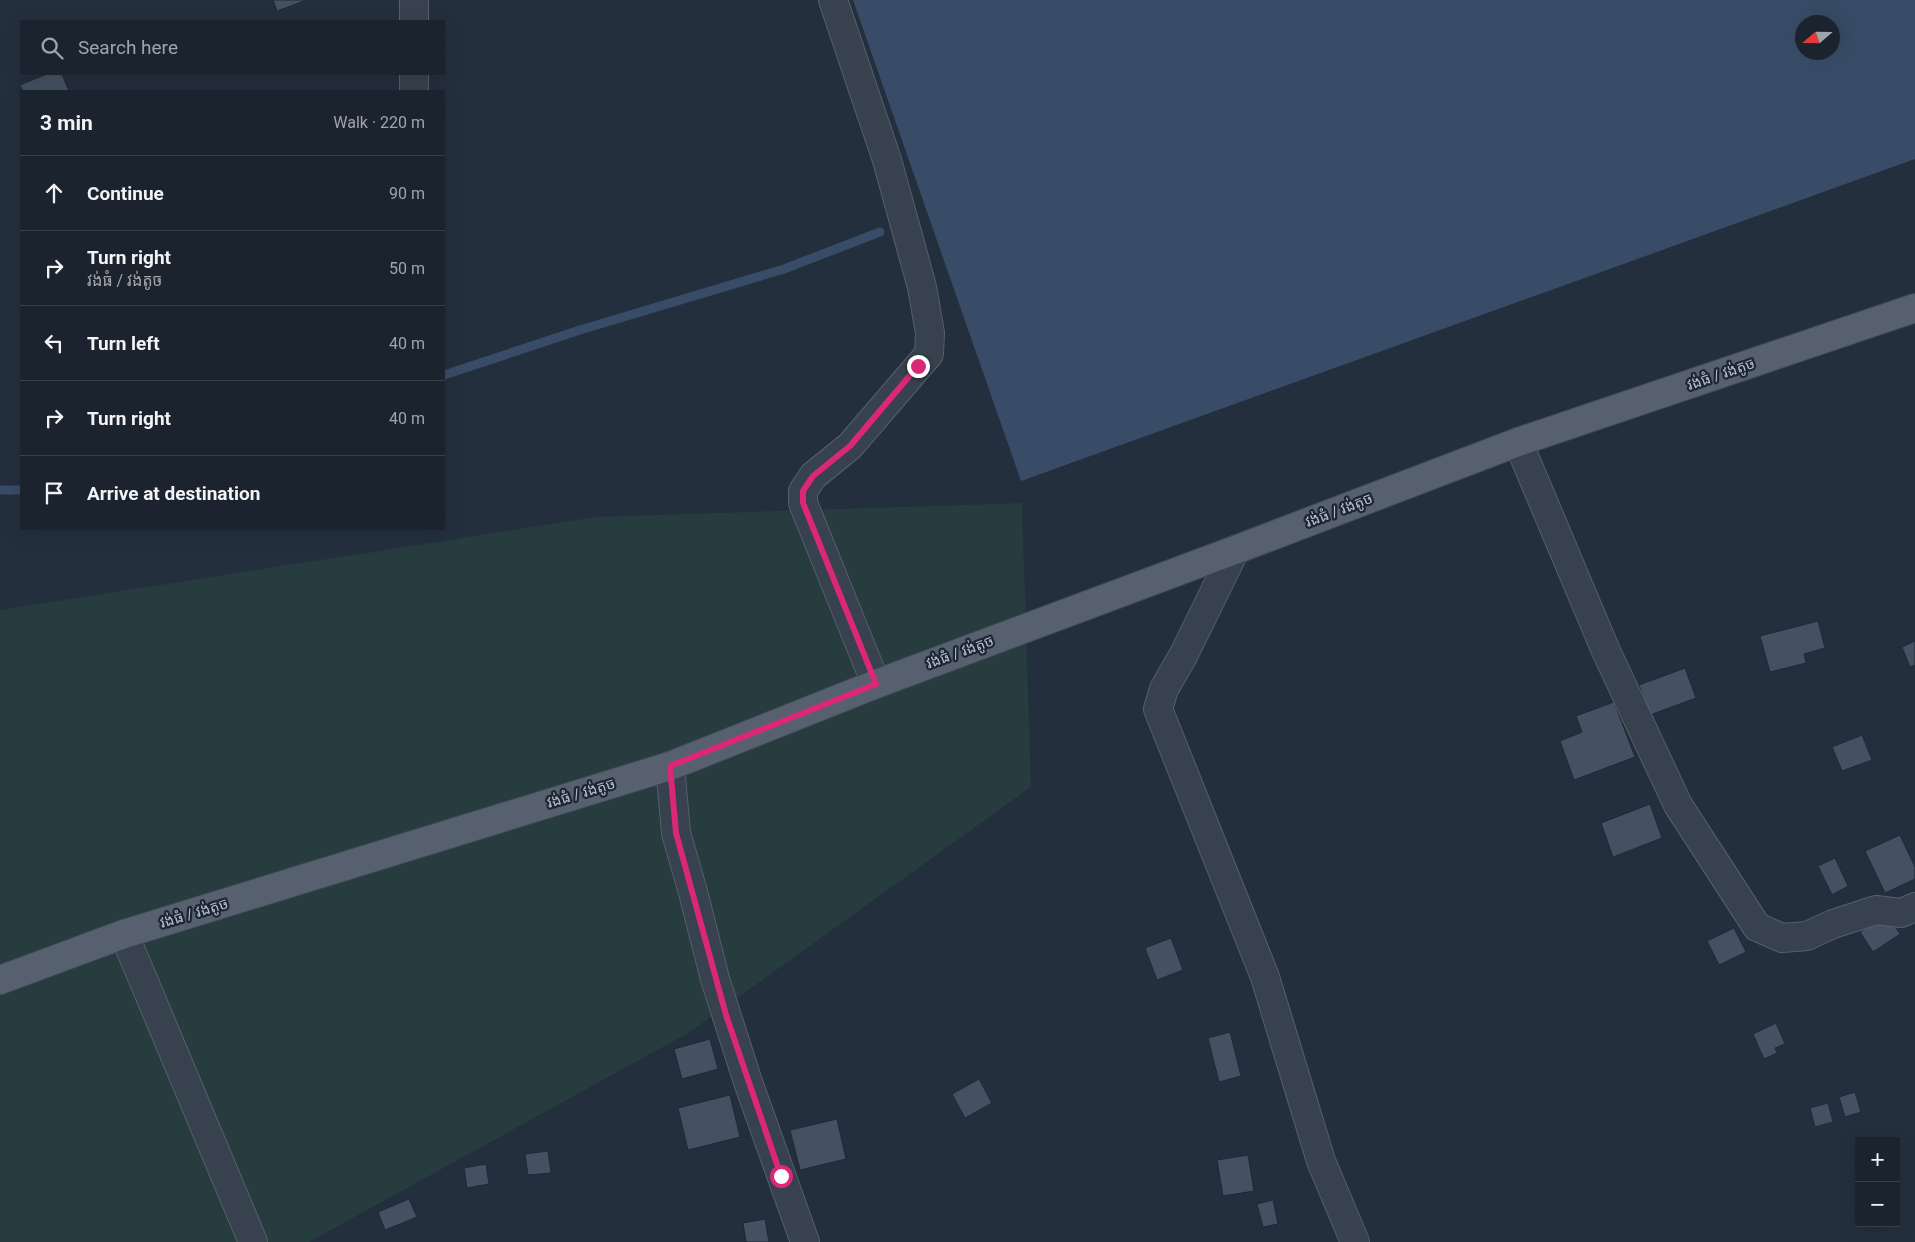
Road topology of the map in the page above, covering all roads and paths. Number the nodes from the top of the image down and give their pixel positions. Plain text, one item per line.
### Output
1 (414, 0) edge
2 (833, 0) edge
3 (414, 20) edge
4 (414, 75) edge
5 (414, 90) edge
6 (1915, 308) edge
7 (1518, 442) junction
8 (1235, 550) junction
9 (876, 684) junction
10 (670, 766) junction
11 (1915, 907) edge
12 (124, 934) junction
13 (0, 980) edge
14 (253, 1242) edge
15 (805, 1242) edge
16 (1355, 1242) edge

1 - 3 street
2 - 9 street
4 - 5 street
6 - 7 main road, វង់ធំ / វង់តូច
7 - 8 main road, វង់ធំ / វង់តូច
7 - 11 street
8 - 9 main road, វង់ធំ / វង់តូច
8 - 16 street
9 - 10 main road, វង់ធំ / វង់តូច
10 - 12 main road, វង់ធំ / វង់តូច
10 - 15 street
12 - 13 main road, វង់ធំ / វង់តូច
12 - 14 street

